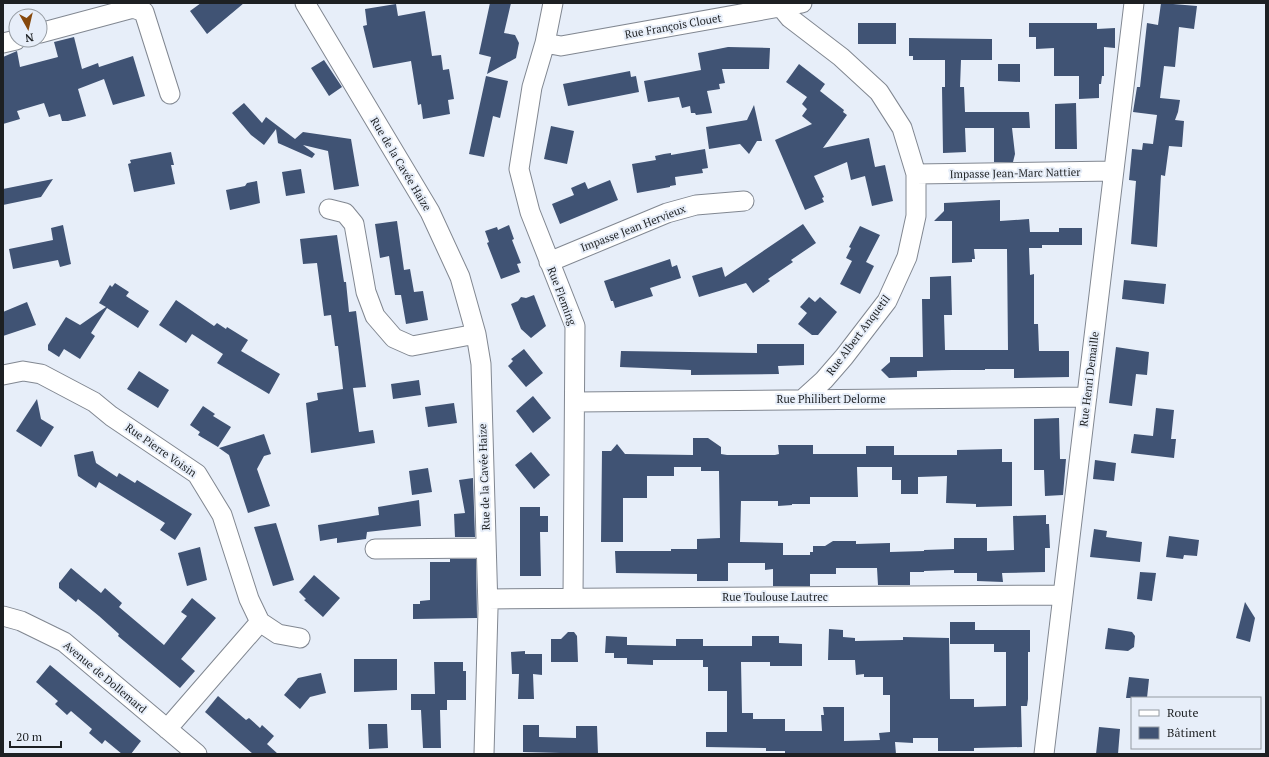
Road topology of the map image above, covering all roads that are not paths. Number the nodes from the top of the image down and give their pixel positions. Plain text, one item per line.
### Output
1 (305, 3) edge
2 (553, 3) edge
3 (802, 3) edge
4 (1134, 3) edge
5 (780, 7) junction
6 (48, 31) edge
7 (545, 43) junction
8 (170, 94) dead end
9 (1114, 171) junction
10 (916, 174) junction
11 (744, 201) dead end
12 (329, 209) dead end
13 (549, 262) junction
14 (476, 334) junction
15 (3, 375) edge
16 (1087, 397) junction
17 (802, 399) junction
18 (576, 402) junction
19 (486, 548) junction
20 (375, 549) dead end
21 (1063, 595) junction
22 (574, 598) junction
23 (488, 599) junction
24 (3, 616) edge
25 (260, 622) junction
26 (300, 638) dead end
27 (168, 729) junction
28 (196, 754) edge
29 (484, 754) edge
30 (1044, 754) edge

1 - 14 street, Rue de la Cavée Haize
2 - 7 street, Rue Fleming
3 - 5 street, Rue François Clouet
4 - 9 street, Rue Henri Demaille
5 - 7 street, Rue François Clouet
5 - 10 street, Rue Albert Anquetil
6 - 8 street
7 - 13 street, Rue Fleming
9 - 10 street, Impasse Jean-Marc Nattier
9 - 16 street, Rue Henri Demaille
10 - 17 street, Rue Albert Anquetil
11 - 13 street, Impasse Jean Hervieux
12 - 14 street
13 - 18 street, Rue Fleming
14 - 19 street, Rue de la Cavée Haize
15 - 25 street, Rue Pierre Voisin
16 - 17 street, Rue Philibert Delorme
16 - 21 street, Rue Henri Demaille
17 - 18 street, Rue Philibert Delorme
18 - 22 street, Rue Fleming
19 - 20 street
19 - 23 street, Rue de la Cavée Haize
21 - 22 street, Rue Toulouse Lautrec
21 - 30 street, Rue Henri Demaille
22 - 23 street, Rue Toulouse Lautrec
23 - 29 street, Rue de la Cavée Haize
24 - 27 street, Avenue de Dollemard
25 - 26 street
25 - 27 street
27 - 28 street, Avenue de Dollemard

